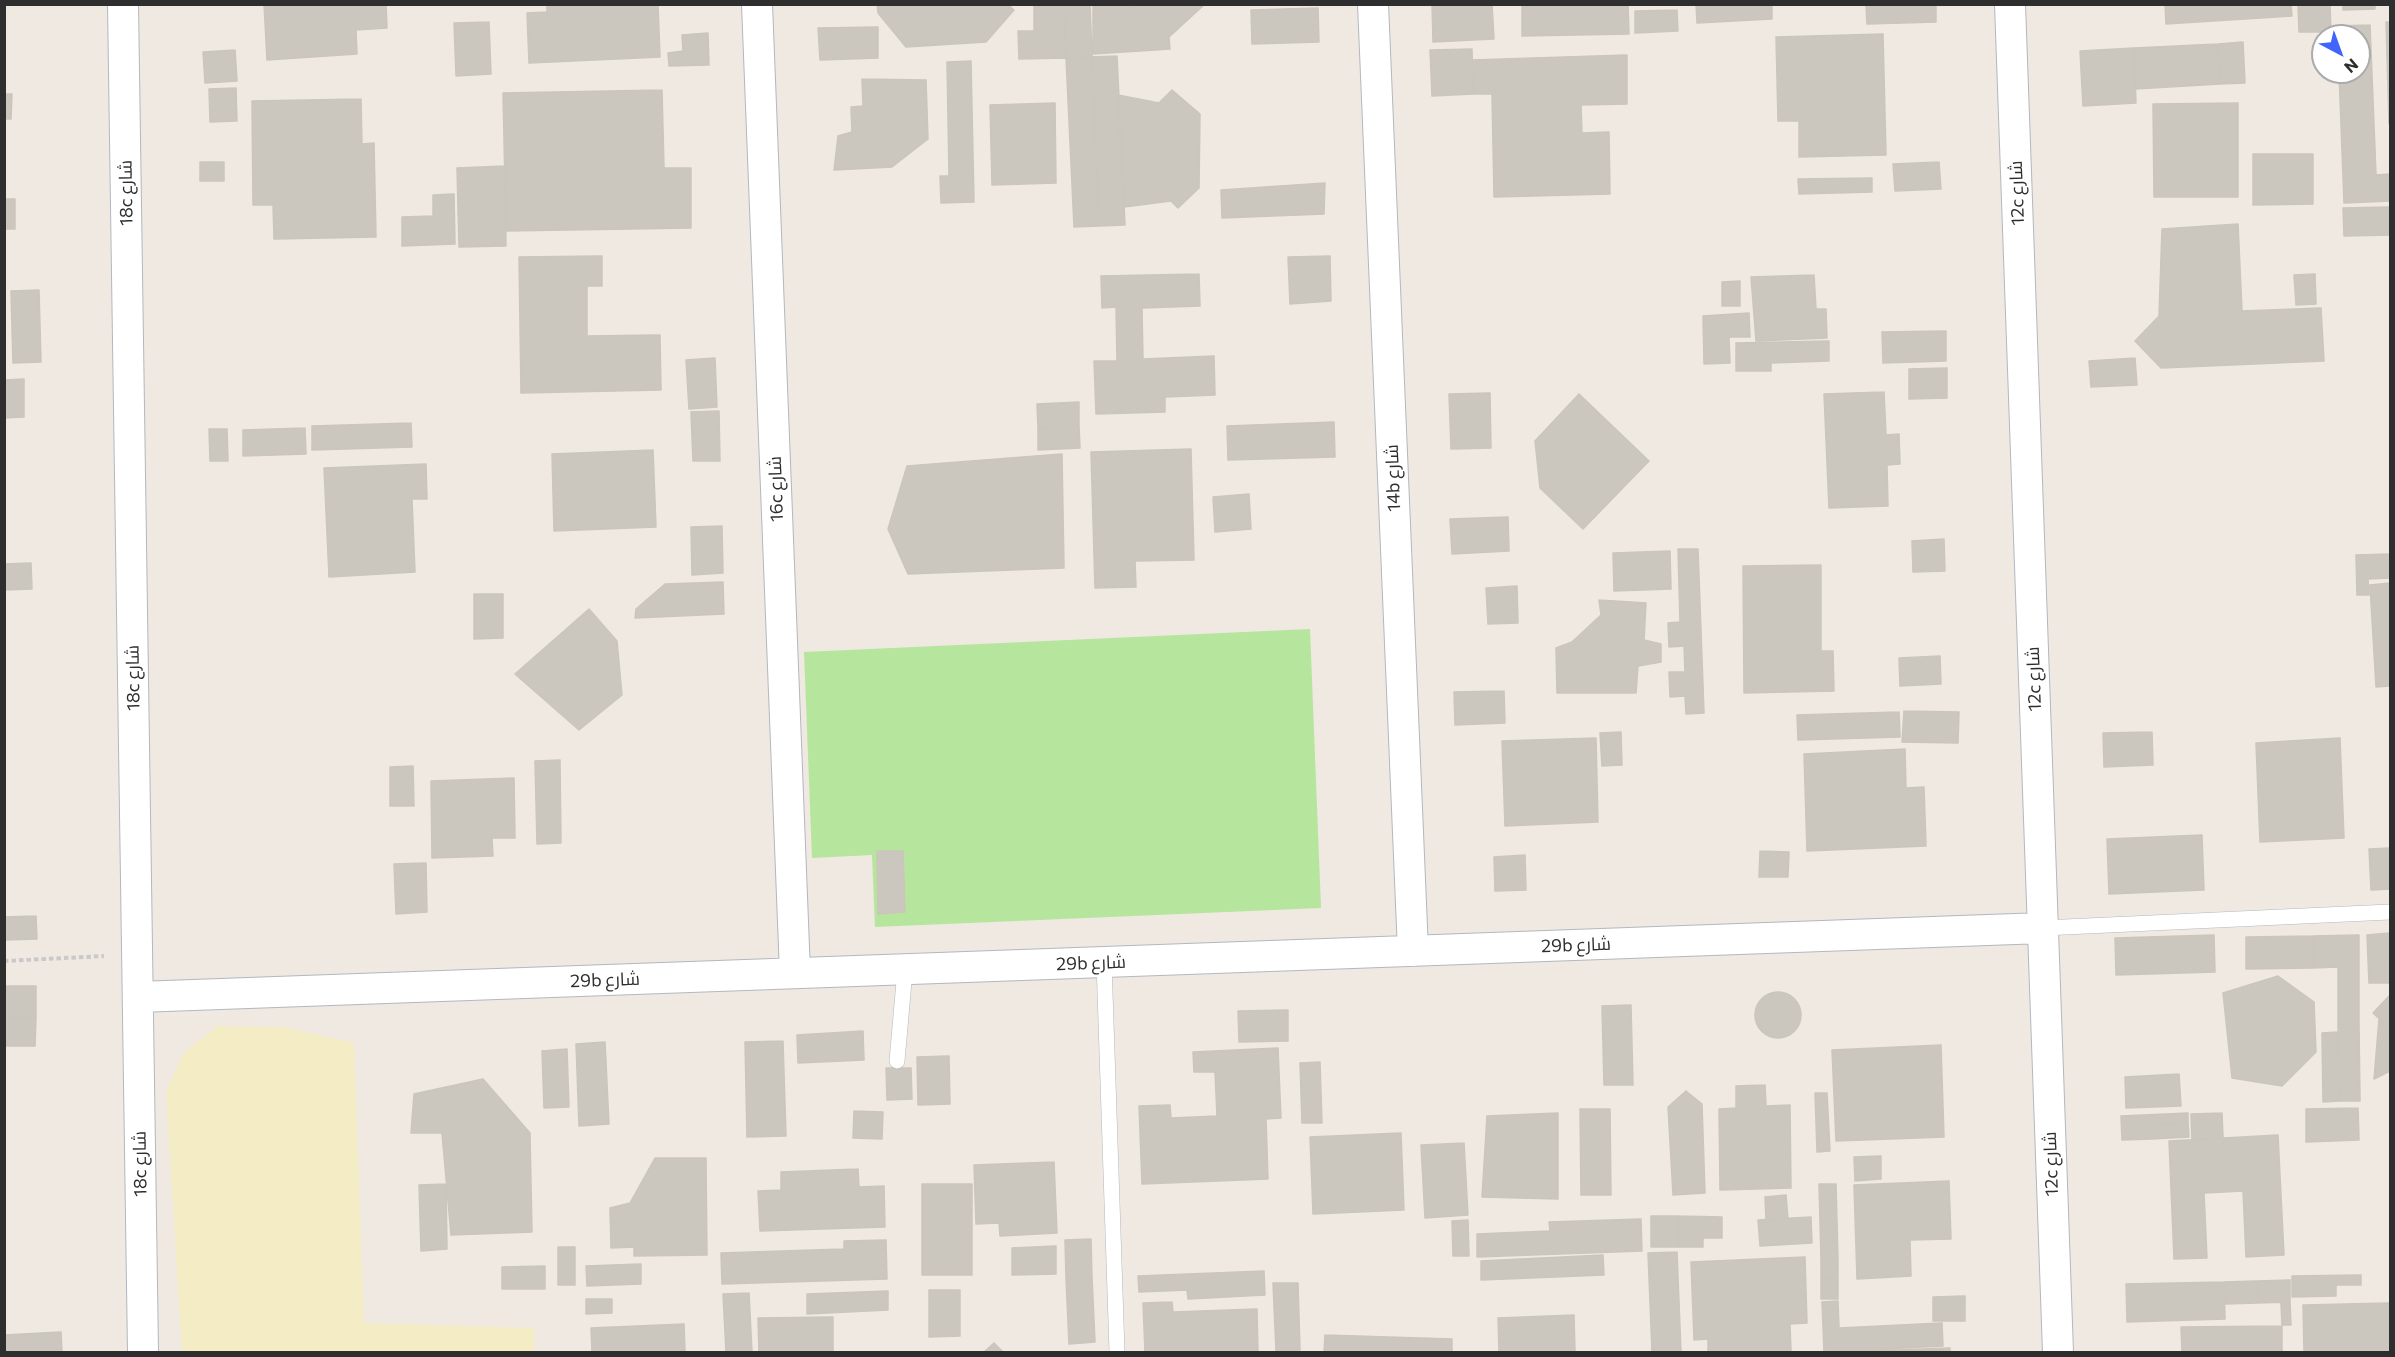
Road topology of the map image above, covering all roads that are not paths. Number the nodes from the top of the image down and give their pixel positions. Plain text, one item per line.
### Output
1 (123, 4) edge
2 (757, 4) edge
3 (1373, 4) edge
4 (2010, 4) edge
5 (2391, 912) edge
6 (2043, 928) junction
7 (1413, 951) junction
8 (1104, 962) junction
9 (905, 970) junction
10 (795, 973) junction
11 (138, 997) junction
12 (897, 1061) dead end
13 (143, 1353) edge
14 (1117, 1353) edge
15 (2058, 1353) edge

1 - 11 street, 18c شارع
2 - 10 street, 16c شارع
3 - 7 street, 14b شارع
4 - 6 street, 12c شارع
5 - 6 lane
6 - 7 street, 29b شارع
6 - 15 street, 12c شارع
7 - 8 street, 29b شارع
8 - 9 street, 29b شارع
8 - 14 lane
9 - 10 street, 29b شارع
9 - 12 lane
10 - 11 street, 29b شارع
11 - 13 street, 18c شارع

